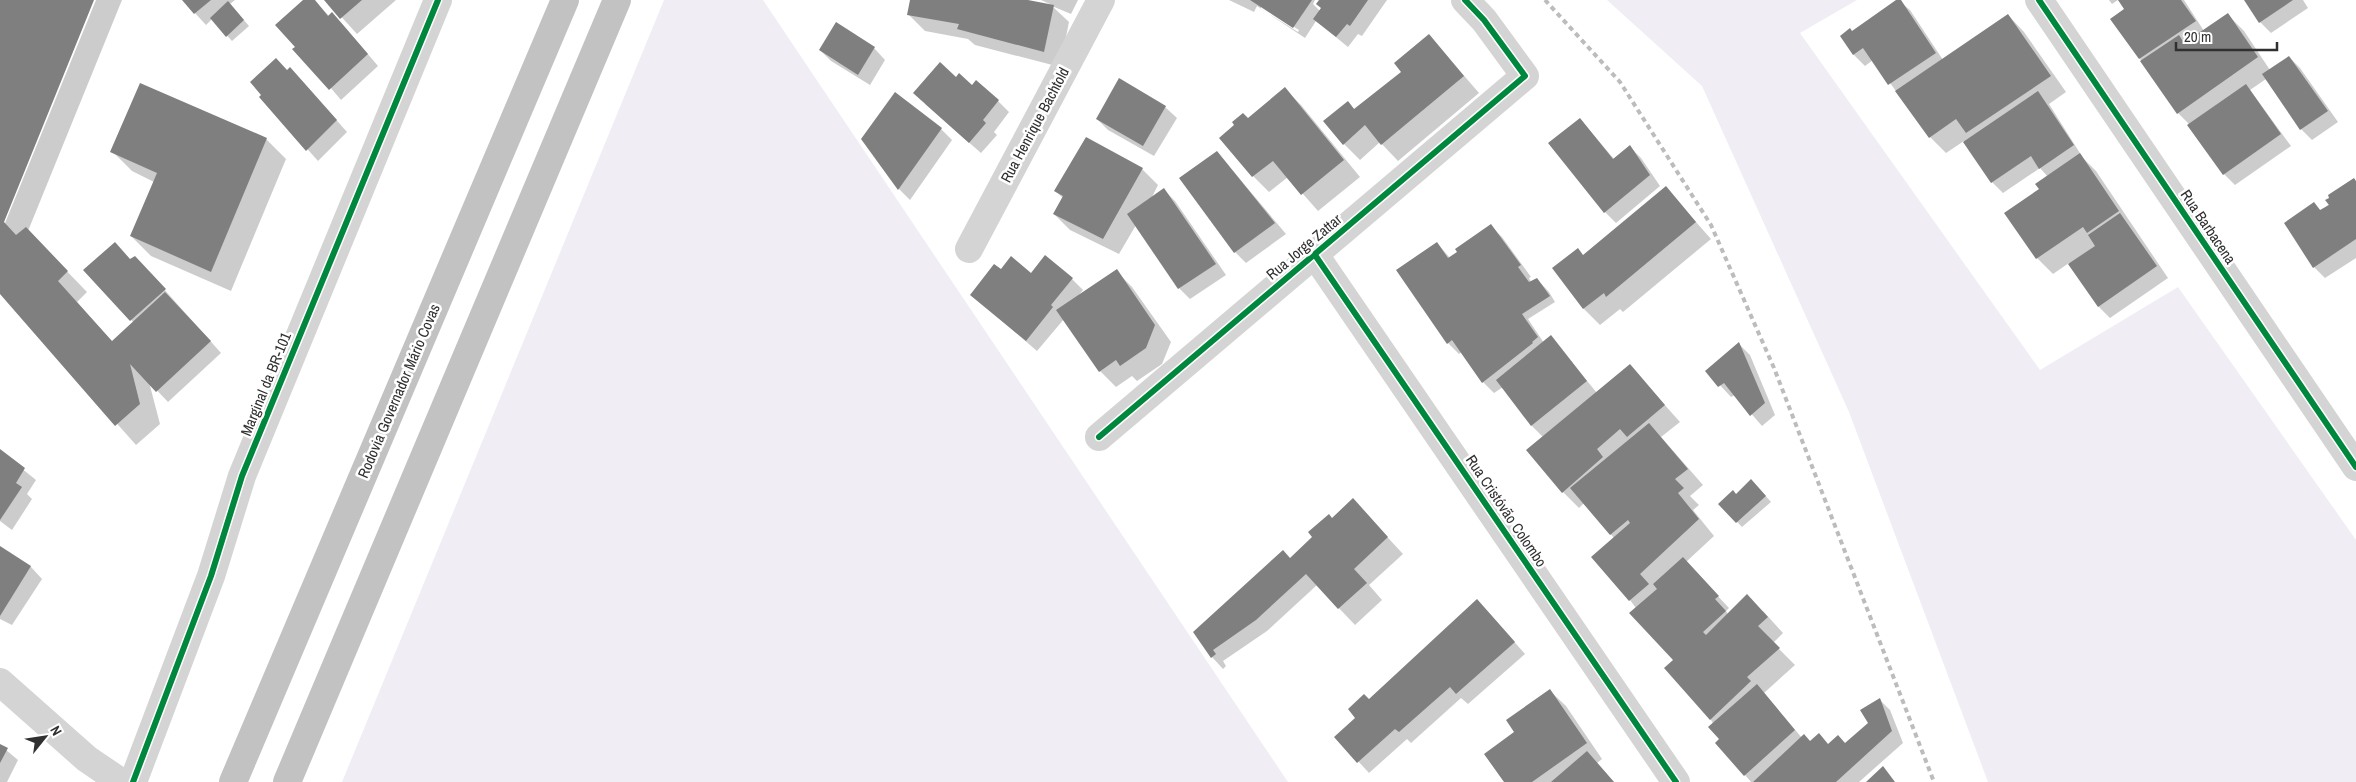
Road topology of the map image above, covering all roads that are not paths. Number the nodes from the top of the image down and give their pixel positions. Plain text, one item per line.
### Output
1 (438, 0) edge
2 (565, 0) edge
3 (617, 0) edge
4 (1101, 0) edge
5 (1464, 0) edge
6 (2039, 0) edge
7 (969, 249) dead end
8 (1314, 254) junction
9 (1100, 437) dead end
10 (2356, 467) edge
11 (0, 682) edge
12 (121, 782) edge
13 (133, 782) edge
14 (233, 782) edge
15 (287, 782) edge
16 (1676, 782) edge

1 - 13 street, Marginal da BR-101
2 - 14 highway, Rodovia Governador Mário Covas
3 - 15 highway
4 - 7 street, Rua Henrique Bachtold
5 - 8 street, Rua Jorge Zattar
6 - 10 street, Rua Barbacena
8 - 9 street, Rua Jorge Zattar
8 - 16 street, Rua Cristóvão Colombo
11 - 12 street

